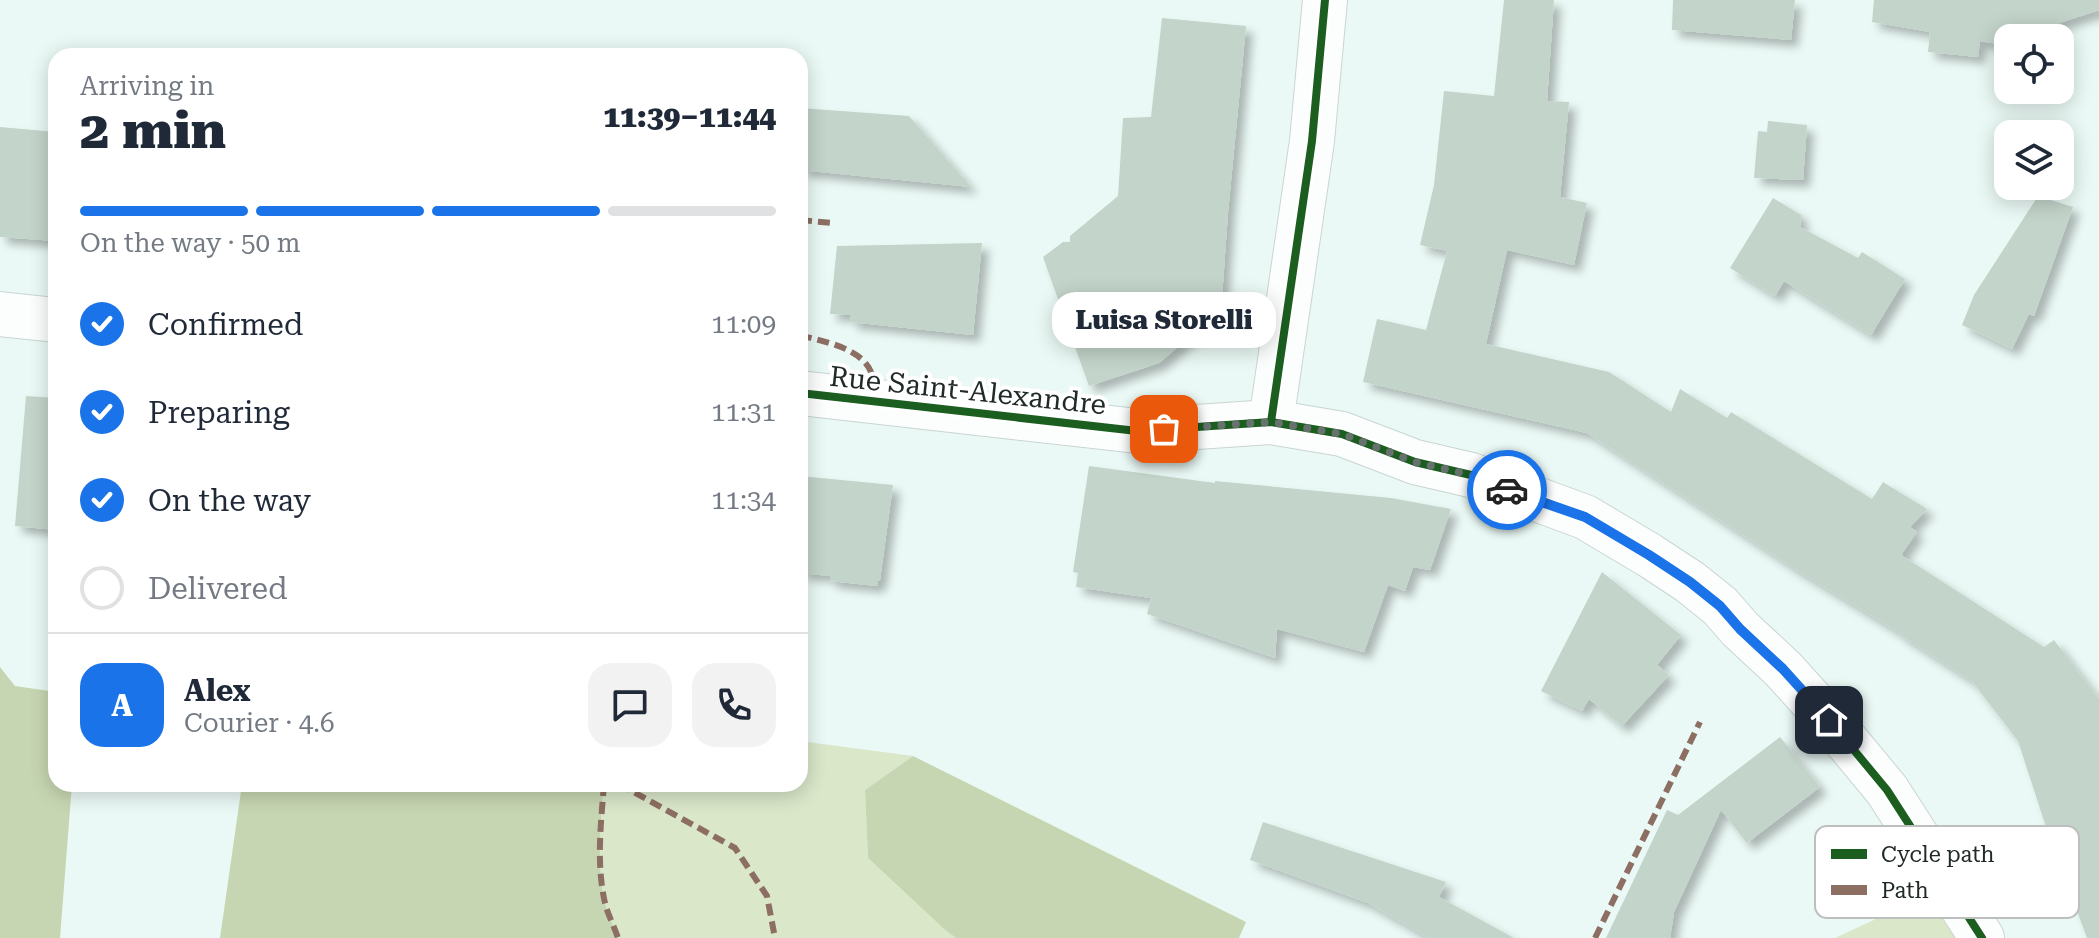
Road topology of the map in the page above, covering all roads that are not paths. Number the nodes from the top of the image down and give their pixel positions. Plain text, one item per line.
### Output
1 (1325, 0) edge
2 (0, 314) edge
3 (48, 319) edge
4 (808, 394) edge
5 (1271, 422) junction
6 (1910, 826) edge
7 (1969, 918) edge
8 (1982, 938) edge

1 - 5 street
2 - 3 street
4 - 5 street, Rue Saint-Alexandre
5 - 6 street, Rue Saint-Alexandre
7 - 8 street, Rue Saint-Alexandre

